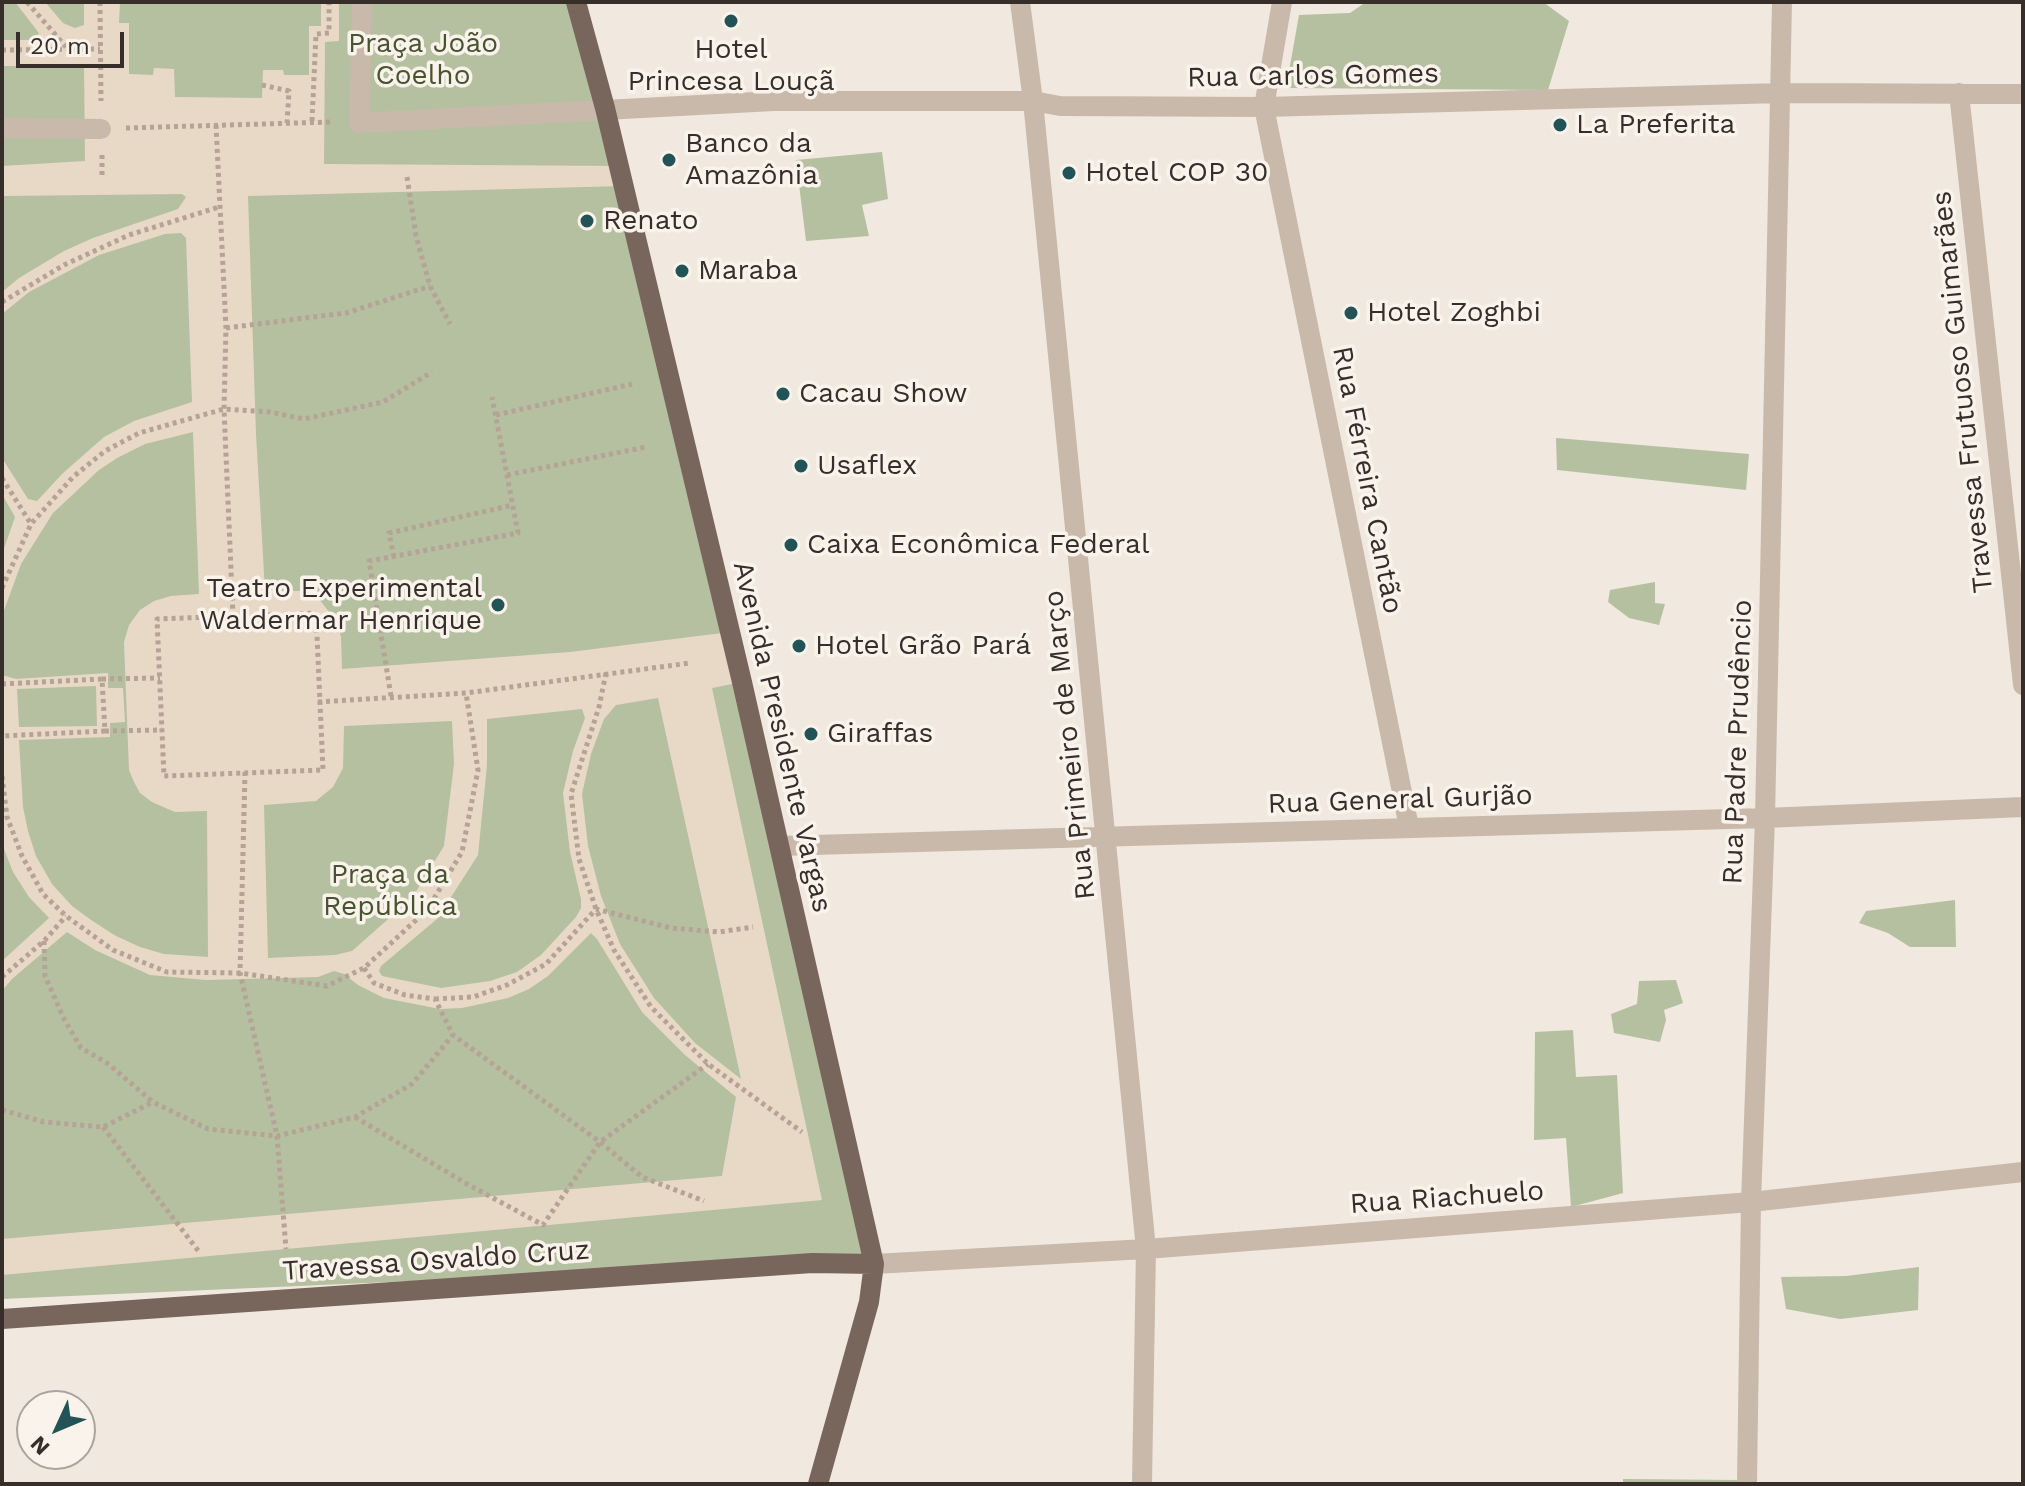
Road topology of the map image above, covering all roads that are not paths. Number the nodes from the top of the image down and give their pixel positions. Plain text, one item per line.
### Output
1 (362, 2) edge
2 (576, 2) edge
3 (1020, 2) edge
4 (1282, 2) edge
5 (1782, 2) edge
6 (1781, 93) junction
7 (1959, 93) junction
8 (2023, 94) edge
9 (1033, 101) junction
10 (1264, 107) junction
11 (605, 108) junction
12 (2, 128) edge
13 (101, 129) road end
14 (2023, 685) edge
15 (2023, 807) edge
16 (1765, 818) junction
17 (1409, 827) junction
18 (1107, 836) junction
19 (778, 846) junction
20 (2023, 1172) edge
21 (1751, 1202) junction
22 (1146, 1249) junction
23 (874, 1264) junction
24 (2, 1319) edge
25 (818, 1484) edge
26 (1142, 1484) edge
27 (1747, 1484) edge

1 - 11 street, Rua Carlos Gomes
2 - 11 main road, Avenida Presidente Vargas
3 - 9 street, Rua Primeiro de Março
4 - 10 street, Rua Férreira Cantão
5 - 6 street, Rua Padre Prudêncio
6 - 7 street, Rua Carlos Gomes
6 - 10 street, Rua Carlos Gomes
6 - 16 street, Rua Padre Prudêncio
7 - 8 street, Rua Carlos Gomes
7 - 14 street, Travessa Frutuoso Guimarães
9 - 10 street, Rua Carlos Gomes
9 - 11 street, Rua Carlos Gomes
9 - 18 street, Rua Primeiro de Março
10 - 17 street, Rua Férreira Cantão
11 - 19 main road, Avenida Presidente Vargas
12 - 13 street
15 - 16 street, Rua General Gurjão
16 - 17 street, Rua General Gurjão
16 - 21 street, Rua Padre Prudêncio
17 - 18 street, Rua General Gurjão
18 - 19 street, Rua General Gurjão
18 - 22 street, Rua Primeiro de Março
19 - 23 main road, Avenida Presidente Vargas
20 - 21 street, Rua Riachuelo
21 - 22 street, Rua Riachuelo
21 - 27 street, Rua Padre Prudêncio
22 - 23 street, Rua Riachuelo
22 - 26 street, Rua Primeiro de Março
23 - 24 main road, Travessa Osvaldo Cruz
23 - 25 main road, Avenida Presidente Vargas

